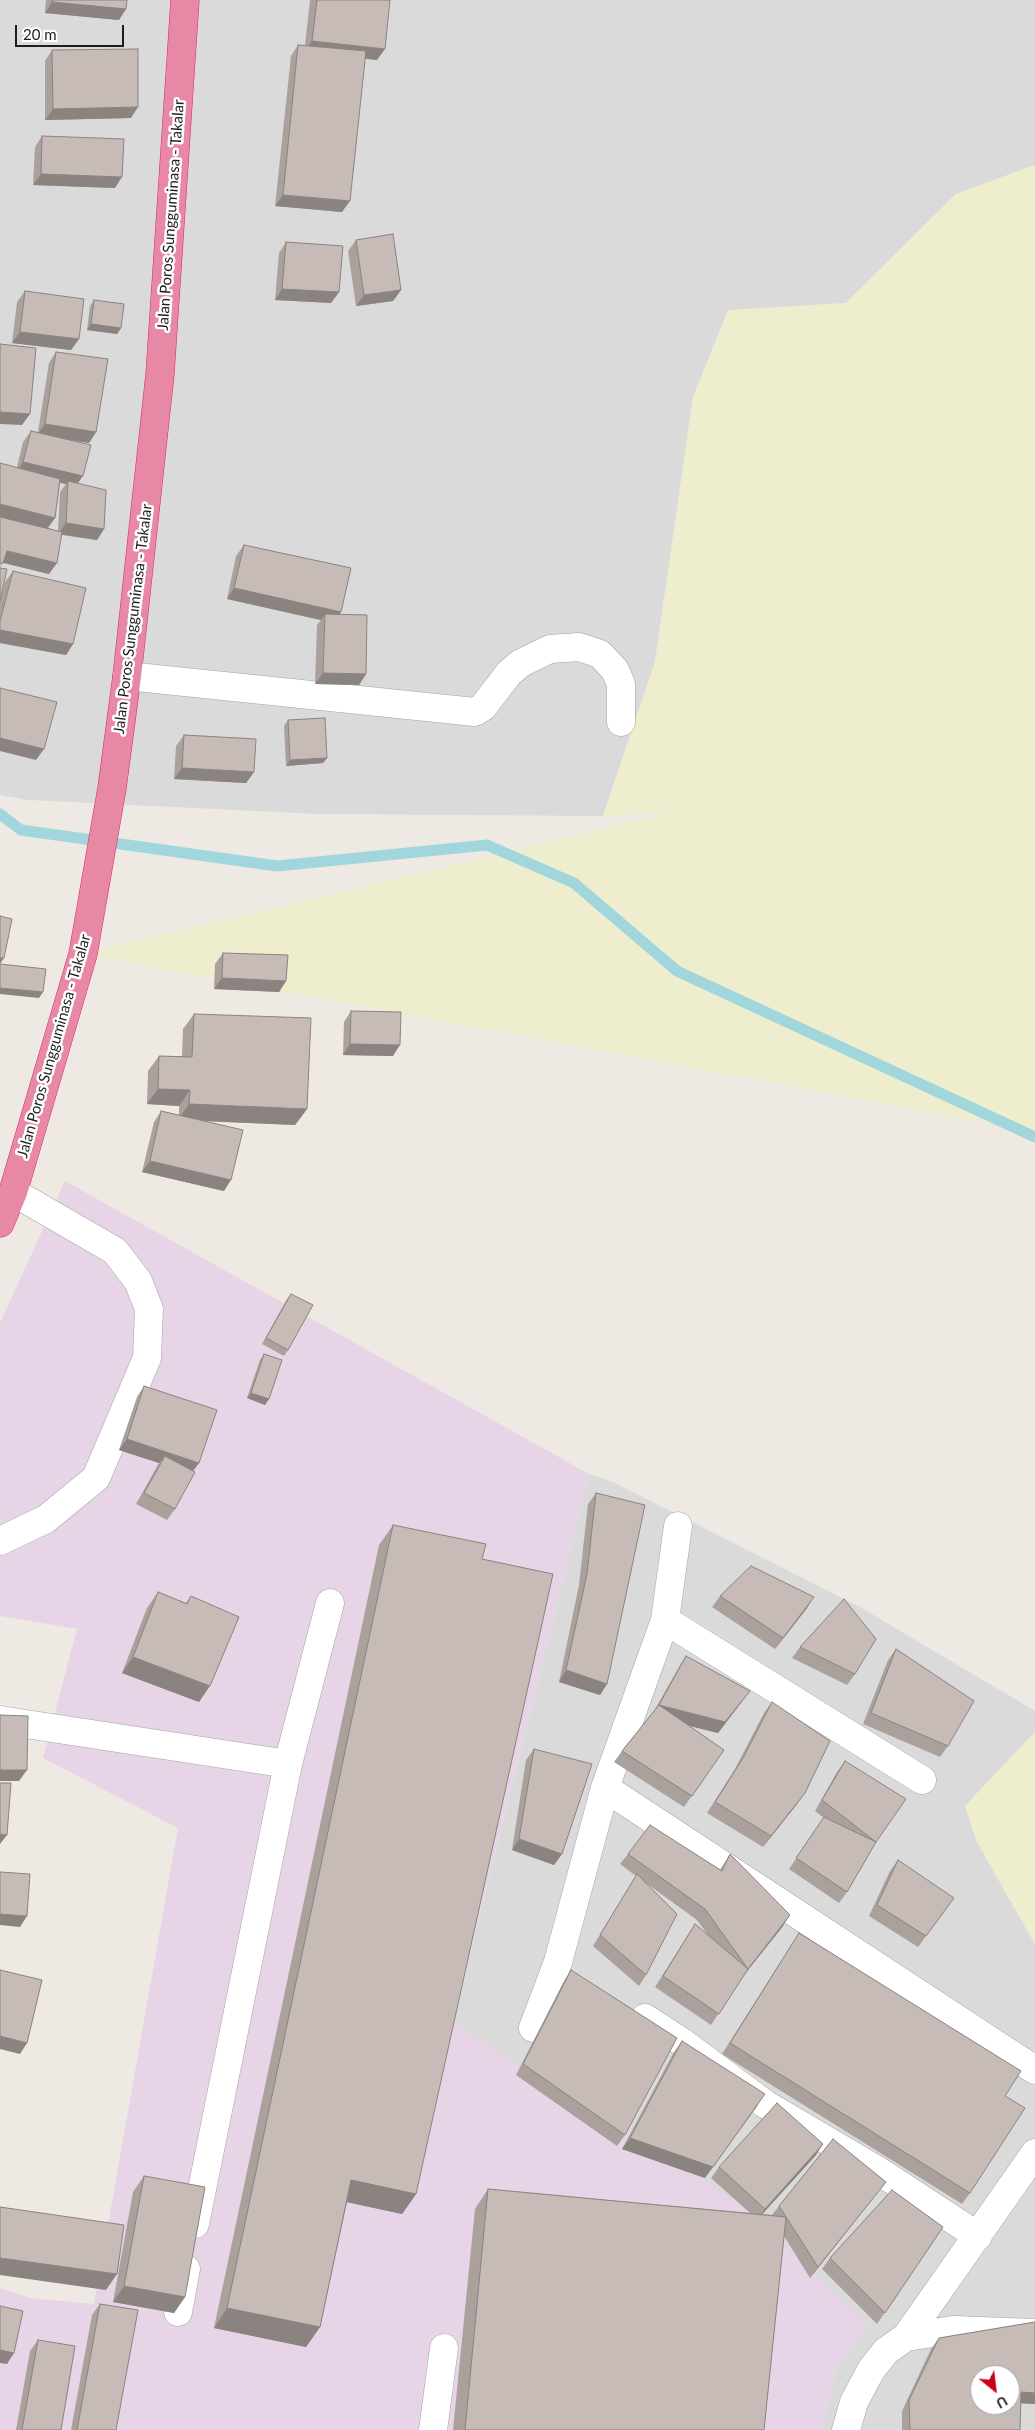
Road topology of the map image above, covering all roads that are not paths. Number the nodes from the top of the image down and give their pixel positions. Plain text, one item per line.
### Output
1 (185, 0) edge
2 (127, 676) junction
3 (622, 722) dead end
4 (13, 1192) junction
5 (0, 1223) edge
6 (678, 1526) dead end
7 (0, 1540) edge
8 (330, 1603) dead end
9 (665, 1620) junction
10 (0, 1720) edge
11 (288, 1764) junction
12 (922, 1780) dead end
13 (605, 1788) junction
14 (624, 2005) edge
15 (533, 2028) dead end
16 (1035, 2070) edge
17 (1035, 2154) edge
18 (978, 2236) junction
19 (178, 2312) edge
20 (1035, 2333) edge
21 (906, 2337) junction
22 (444, 2348) dead end
23 (433, 2430) edge
24 (846, 2430) edge

1 - 2 highway, Jalan Poros Sungguminasa - Takalar
2 - 3 street
2 - 4 highway, Jalan Poros Sungguminasa - Takalar
4 - 5 highway, Jalan Poros Sungguminasa - Takalar
4 - 7 street
6 - 9 street
8 - 11 street
9 - 12 street
9 - 13 street
10 - 11 street
11 - 19 street
13 - 15 street
13 - 16 street
14 - 18 street
17 - 18 street
18 - 21 street
20 - 21 street
21 - 24 street
22 - 23 street

